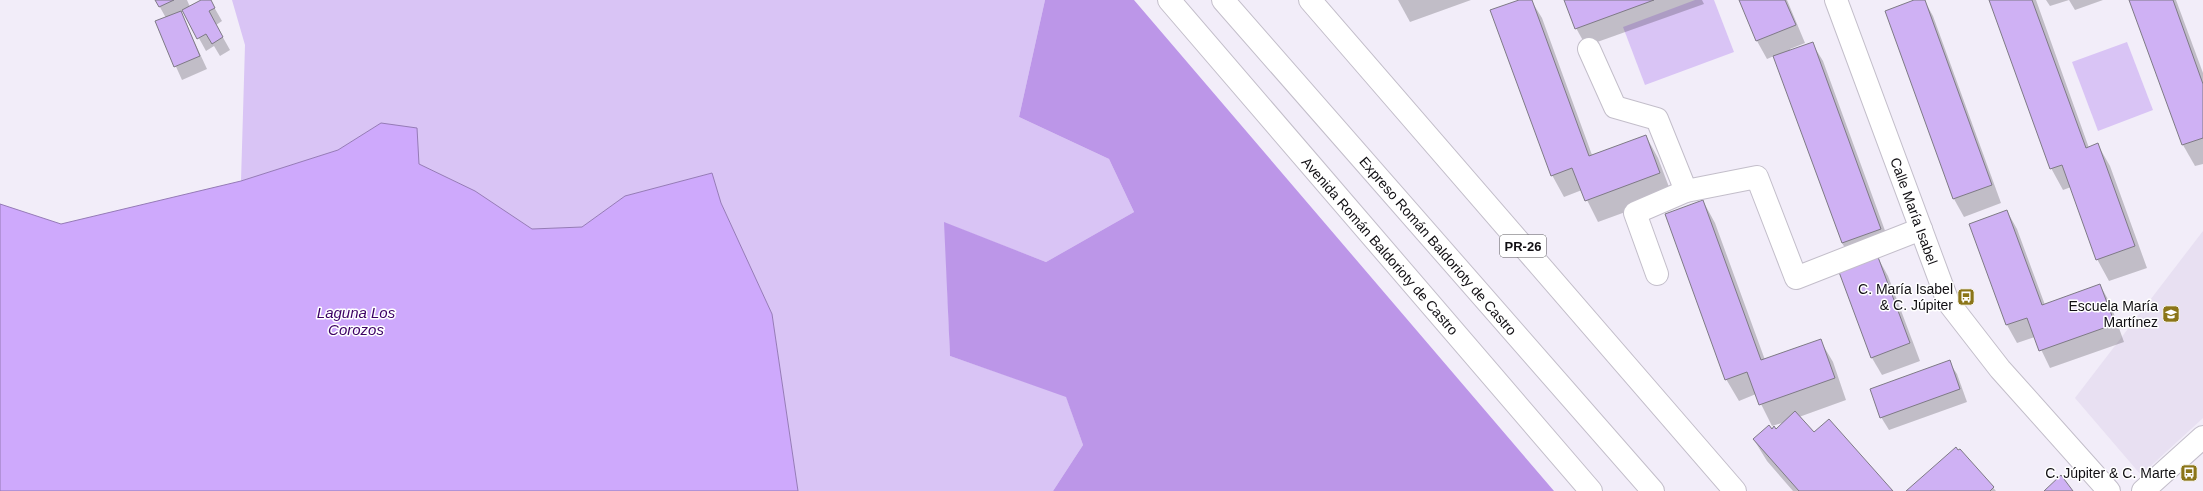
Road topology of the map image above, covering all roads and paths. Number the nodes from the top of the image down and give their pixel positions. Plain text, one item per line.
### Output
1 (1169, 0) edge
2 (1223, 0) edge
3 (1310, 0) edge
4 (1836, 0) edge
5 (1589, 49) dead end
6 (1686, 190) junction
7 (1921, 229) junction
8 (1657, 274) dead end
9 (2203, 437) edge
10 (1592, 491) edge
11 (1653, 491) edge
12 (1735, 491) edge
13 (2109, 491) edge
14 (2143, 491) edge

1 - 10 main road, Avenida Román Baldorioty de Castro
2 - 11 main road, Expreso Román Baldorioty de Castro
3 - 12 main road, PR-26
4 - 7 main road, Calle María Isabel
5 - 6 main road
6 - 7 main road
6 - 8 main road
7 - 13 main road, Calle María Isabel
9 - 14 main road

